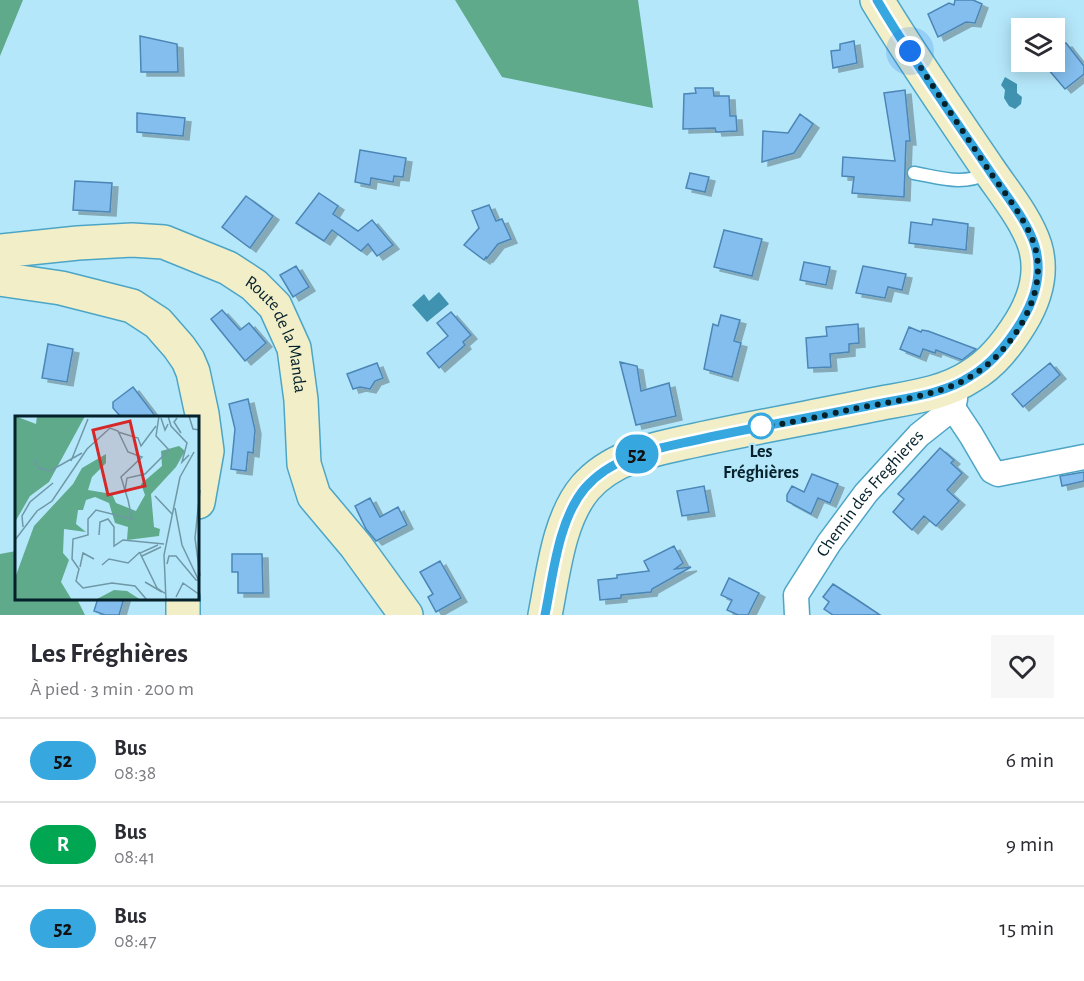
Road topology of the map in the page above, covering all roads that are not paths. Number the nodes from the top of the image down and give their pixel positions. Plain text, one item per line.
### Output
1 (877, 0) edge
2 (990, 172) junction
3 (914, 173) dead end
4 (0, 251) edge
5 (0, 279) edge
6 (954, 396) junction
7 (1084, 457) edge
8 (200, 491) edge
9 (406, 615) edge
10 (545, 615) edge
11 (797, 615) edge

1 - 2 main road
2 - 3 lane
2 - 6 main road
4 - 9 main road, Route de la Manda
5 - 8 main road
6 - 7 street
6 - 10 main road
6 - 11 street, Chemin des Freghieres

